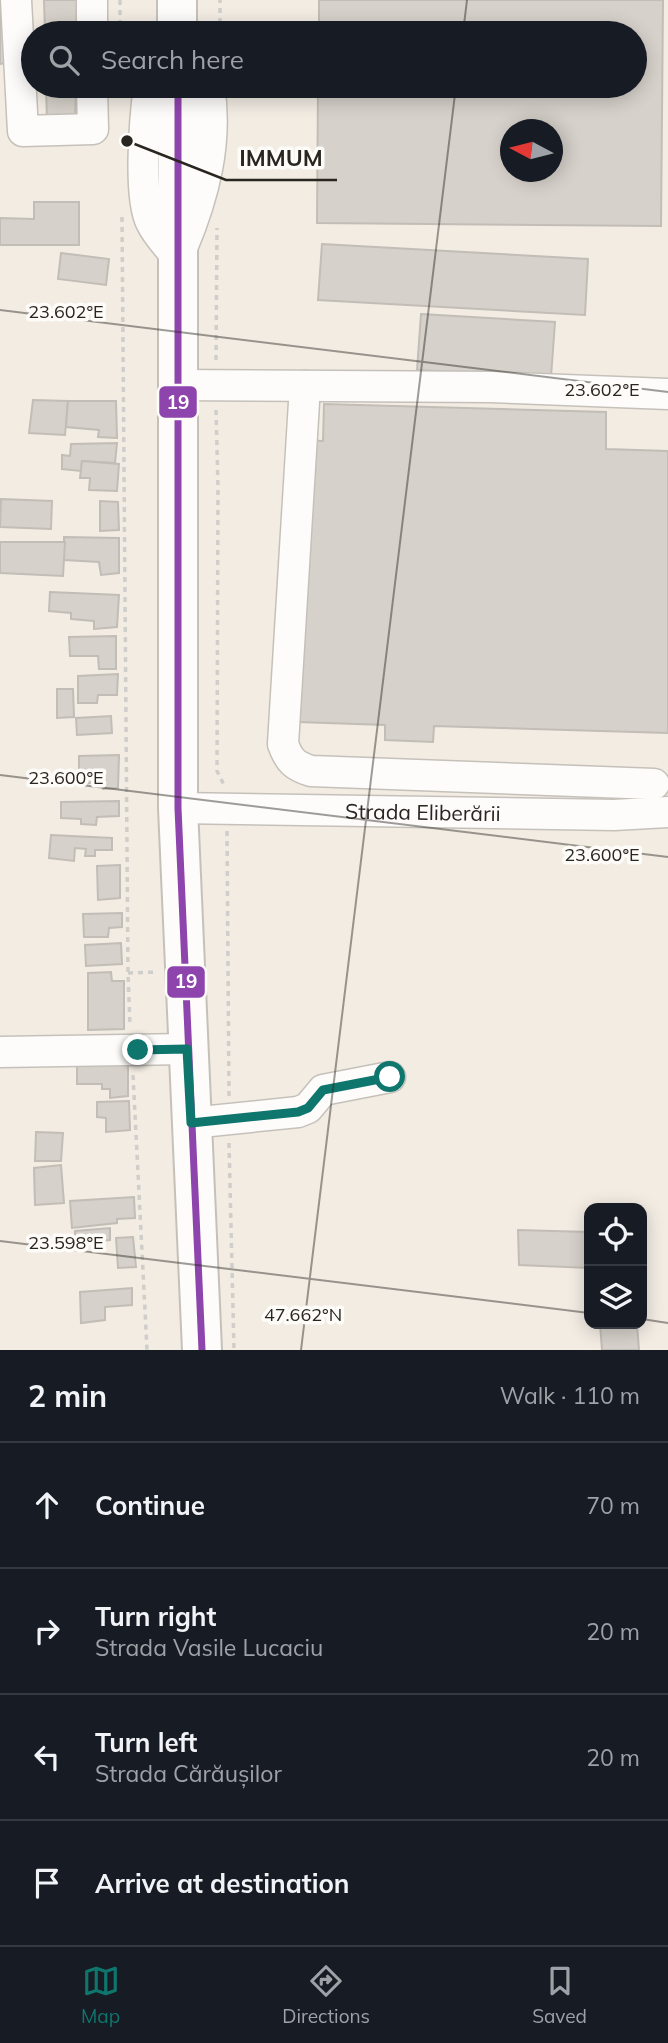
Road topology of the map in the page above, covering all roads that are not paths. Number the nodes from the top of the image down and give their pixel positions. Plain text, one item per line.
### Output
1 (16, 0) edge
2 (92, 0) edge
3 (92, 21) edge
4 (21, 94) edge
5 (21, 98) edge
6 (92, 98) edge
7 (147, 98) edge
8 (178, 98) edge
9 (211, 98) edge
10 (178, 258) junction
11 (176, 385) junction
12 (305, 386) junction
13 (668, 394) edge
14 (654, 784) dead end
15 (177, 808) junction
16 (668, 812) edge
17 (187, 1049) junction
18 (0, 1052) edge
19 (390, 1077) dead end
20 (191, 1123) junction
21 (202, 1350) edge

1 - 4 street
2 - 3 street
5 - 6 street
7 - 10 street
8 - 10 main road
9 - 10 street
10 - 11 main road
11 - 12 street
11 - 15 main road
12 - 13 street
12 - 14 street
15 - 16 street, Strada Eliberării
15 - 17 main road
17 - 18 street
17 - 20 main road
19 - 20 street
20 - 21 main road

